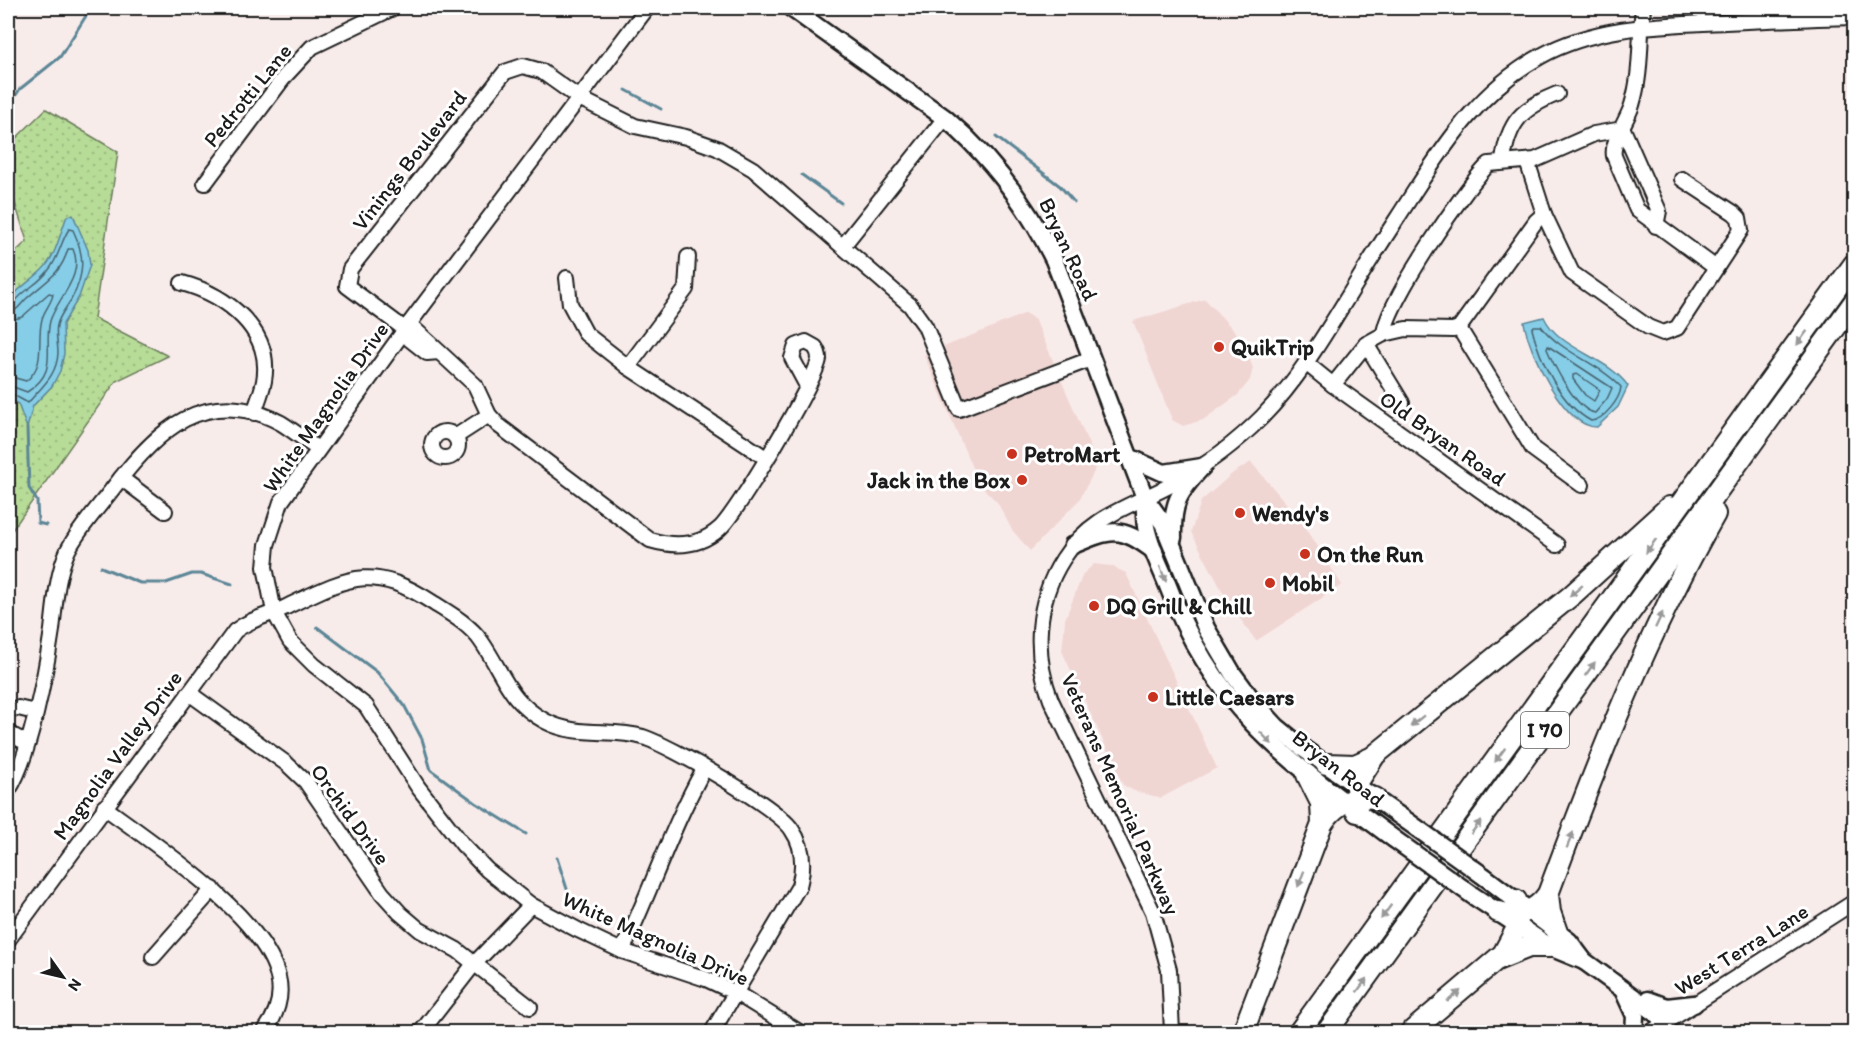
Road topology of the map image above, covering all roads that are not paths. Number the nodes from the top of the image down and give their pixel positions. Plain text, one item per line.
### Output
1 (393, 8) edge
2 (647, 8) edge
3 (791, 8) edge
4 (1635, 8) edge
5 (1643, 8) edge
6 (1854, 16) edge
7 (1641, 26) junction
8 (1557, 94) dead end
9 (579, 98) junction
10 (945, 118) junction
11 (1623, 129) junction
12 (1503, 161) junction
13 (1527, 161) junction
14 (1683, 179) dead end
15 (205, 183) dead end
16 (1544, 214) junction
17 (1656, 226) junction
18 (843, 246) junction
19 (688, 257) dead end
20 (1854, 264) edge
21 (1716, 268) junction
22 (567, 278) dead end
23 (182, 283) dead end
24 (1854, 302) edge
25 (1459, 328) junction
26 (406, 329) junction
27 (1384, 334) junction
28 (1366, 344) junction
29 (1091, 359) junction
30 (1306, 363) junction
31 (628, 367) junction
32 (807, 386) dead end
33 (1333, 386) junction
34 (1401, 403) dead end
35 (254, 413) junction
36 (489, 415) junction
37 (1763, 429) junction
38 (455, 437) dead end
39 (318, 449) junction
40 (1129, 457) junction
41 (766, 458) junction
42 (1202, 467) junction
43 (121, 478) junction
44 (1698, 481) junction
45 (1582, 485) dead end
46 (1145, 498) junction
47 (165, 511) dead end
48 (1073, 545) junction
49 (1557, 545) dead end
50 (1154, 551) junction
51 (1174, 551) junction
52 (274, 612) junction
53 (189, 693) junction
54 (8, 710) edge
55 (36, 712) junction
56 (8, 733) edge
57 (27, 743) junction
58 (1376, 755) junction
59 (1326, 764) junction
60 (704, 769) junction
61 (1307, 775) junction
62 (8, 791) edge
63 (1375, 798) joint
64 (1353, 799) junction
65 (104, 807) junction
66 (1322, 824) junction
67 (213, 890) junction
68 (1548, 894) junction
69 (1854, 903) edge
70 (531, 904) junction
71 (1498, 912) joint
72 (1521, 913) junction
73 (8, 940) edge
74 (1554, 940) junction
75 (621, 951) junction
76 (153, 957) dead end
77 (1497, 960) junction
78 (474, 964) junction
79 (1622, 988) junction
80 (736, 993) junction
81 (1694, 1004) junction
82 (530, 1007) dead end
83 (1666, 1021) junction
84 (264, 1032) edge
85 (421, 1032) edge
86 (712, 1032) edge
87 (799, 1032) edge
88 (1172, 1032) edge
89 (1243, 1032) edge
90 (1299, 1032) edge
91 (1327, 1032) edge
92 (1411, 1032) edge
93 (1634, 1032) edge
94 (1651, 1032) edge

1 - 15 street, Pedrotti Lane
2 - 9 street, White Magnolia Drive
3 - 10 main road, Bryan Road
4 - 7 street
5 - 7 street
6 - 7 street, Veterans Memorial Parkway
7 - 11 street
7 - 30 street, Veterans Memorial Parkway
8 - 12 street
9 - 18 street
9 - 26 street, White Magnolia Drive
9 - 26 street, Vinings Boulevard
10 - 18 street
10 - 29 main road, Bryan Road
11 - 13 street
11 - 17 street
11 - 17 street
12 - 13 street
12 - 27 street
13 - 16 street
14 - 21 street
16 - 21 street
16 - 25 street
17 - 21 street
18 - 29 street
19 - 31 street
20 -> 44 highway, I 70
22 - 31 street
23 - 35 street
24 - 37 highway, I 70
25 - 27 street
25 - 45 street
26 - 36 street
26 - 39 street, White Magnolia Drive
27 - 28 street
28 - 33 street
28 - 34 street
29 - 40 main road, Bryan Road
30 - 33 street, Old Bryan Road
30 - 42 street, Veterans Memorial Parkway
31 - 41 street
32 - 41 street
33 - 49 street, Old Bryan Road
35 - 39 street
35 - 43 street
36 - 38 street
36 - 41 street
68 -> 37 highway
91 -> 37 highway, I 70
39 - 52 street, White Magnolia Drive
40 - 42 main road
40 - 46 main road, Bryan Road
42 - 46 street, Veterans Memorial Parkway
42 - 51 main road
43 - 47 street
43 - 55 street
44 -> 58 highway
44 -> 90 highway, I 70
46 - 48 street, Veterans Memorial Parkway
46 - 50 main road, Bryan Road
46 - 51 main road, Bryan Road
48 - 50 main road
48 - 88 street, Veterans Memorial Parkway
50 -> 61 main road, Bryan Road
51 - 59 main road, Bryan Road
52 - 53 street, Magnolia Valley Drive
52 - 60 street, Magnolia Valley Drive
52 - 70 street, White Magnolia Drive
53 - 65 street, Magnolia Valley Drive
53 - 78 street, Orchid Drive
54 - 55 street
55 - 57 street
56 - 57 street
57 - 62 street
58 - 59 highway
58 - 64 highway
59 - 64 main road, Bryan Road
60 - 75 street
60 - 80 street, Magnolia Valley Drive
61 - 64 main road, Bryan Road
61 - 66 highway
63 - 64 highway
63 - 72 main road, Bryan Road, bridge
64 - 66 highway
64 - 71 main road, Bryan Road, bridge
65 - 67 street
65 - 73 street, Magnolia Valley Drive
66 -> 89 highway
67 - 76 street
67 - 84 street
68 - 72 highway
68 - 74 highway
69 - 81 street, West Terra Lane
70 - 75 street, White Magnolia Drive
70 - 78 street
71 - 72 highway
72 - 74 main road, Bryan Road
72 - 77 highway
74 - 77 highway
74 - 79 main road, Bryan Road
75 - 80 street, White Magnolia Drive
92 -> 77 highway
78 - 82 street, Orchid Drive
78 - 85 street
79 - 81 main road
79 - 83 main road, Bryan Road
79 - 93 main road
80 - 86 street, Magnolia Valley Drive
80 - 87 street, White Magnolia Drive
81 - 83 street, West Terra Lane
83 - 94 street, West Terra Lane

